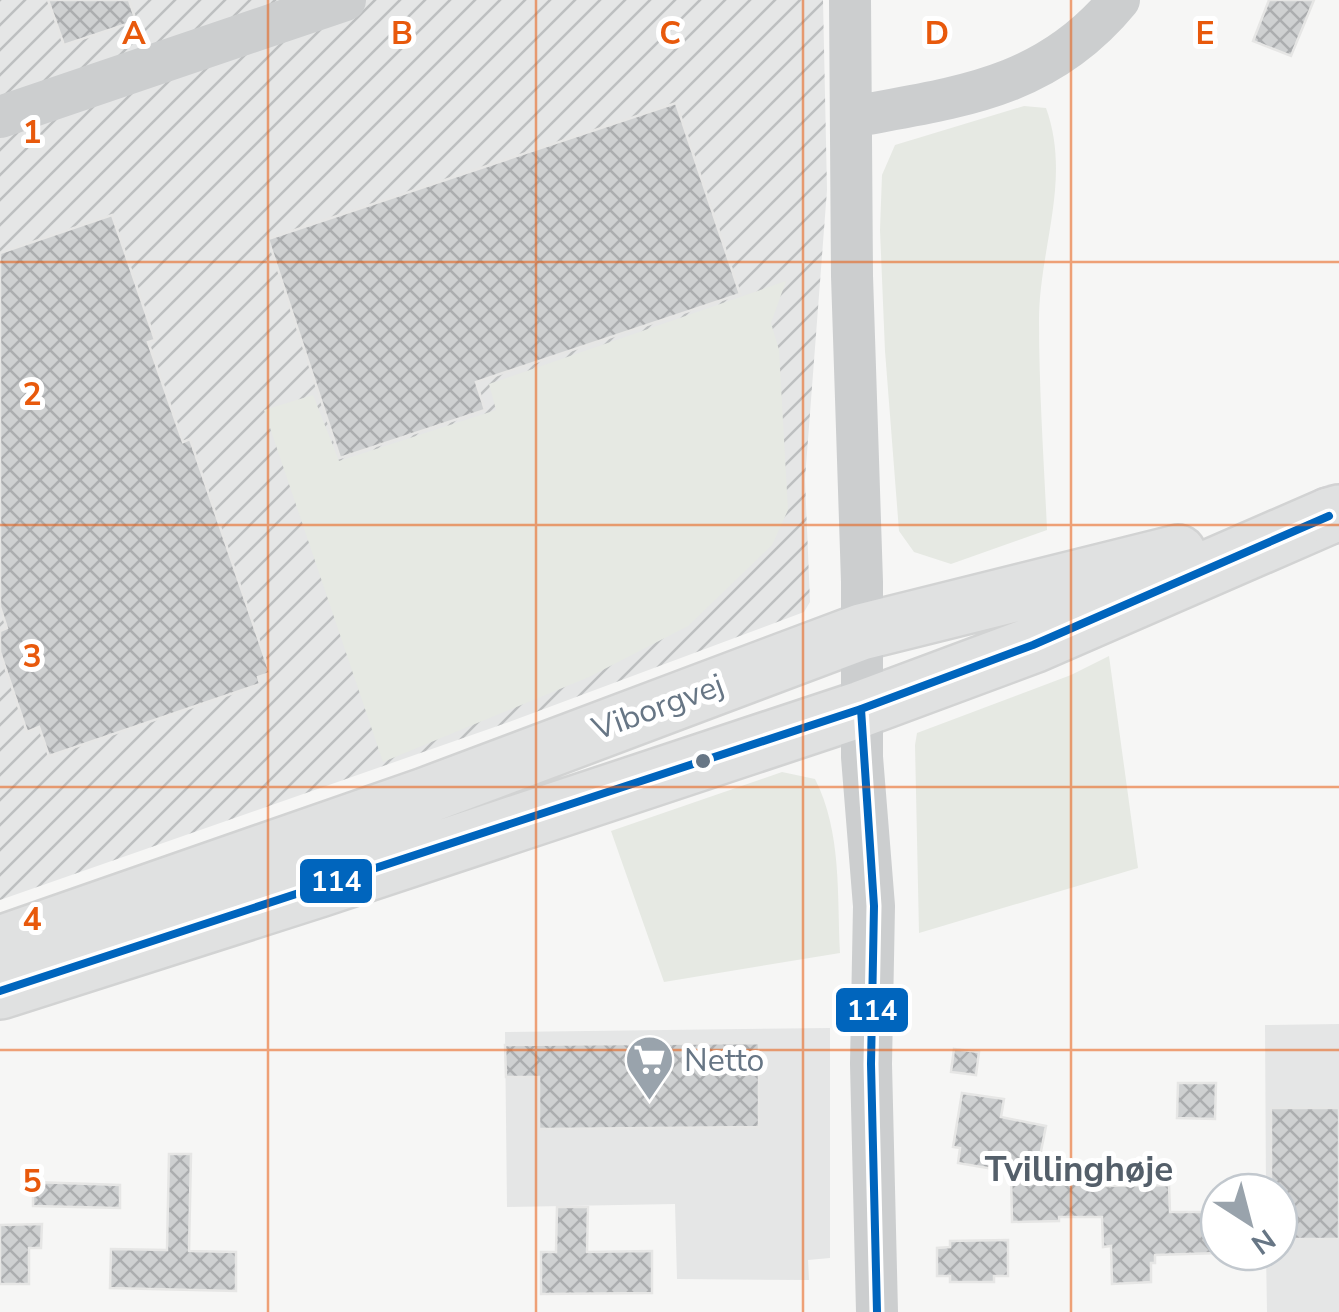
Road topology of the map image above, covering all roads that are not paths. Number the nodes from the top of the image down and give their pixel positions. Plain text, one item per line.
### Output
1 (344, 0) edge
2 (850, 0) edge
3 (1119, 0) edge
4 (0, 117) edge
5 (852, 117) junction
6 (1334, 514) edge
7 (862, 632) junction
8 (860, 709) junction
9 (0, 944) edge
10 (0, 991) edge
11 (877, 1312) edge

1 - 4 street
2 - 5 street
3 - 5 street
5 - 7 street
6 - 7 main road, Viborgvej
6 - 8 main road, Viborgvej
7 - 8 street
7 - 9 main road, Viborgvej
8 - 10 main road, Viborgvej
8 - 11 street

